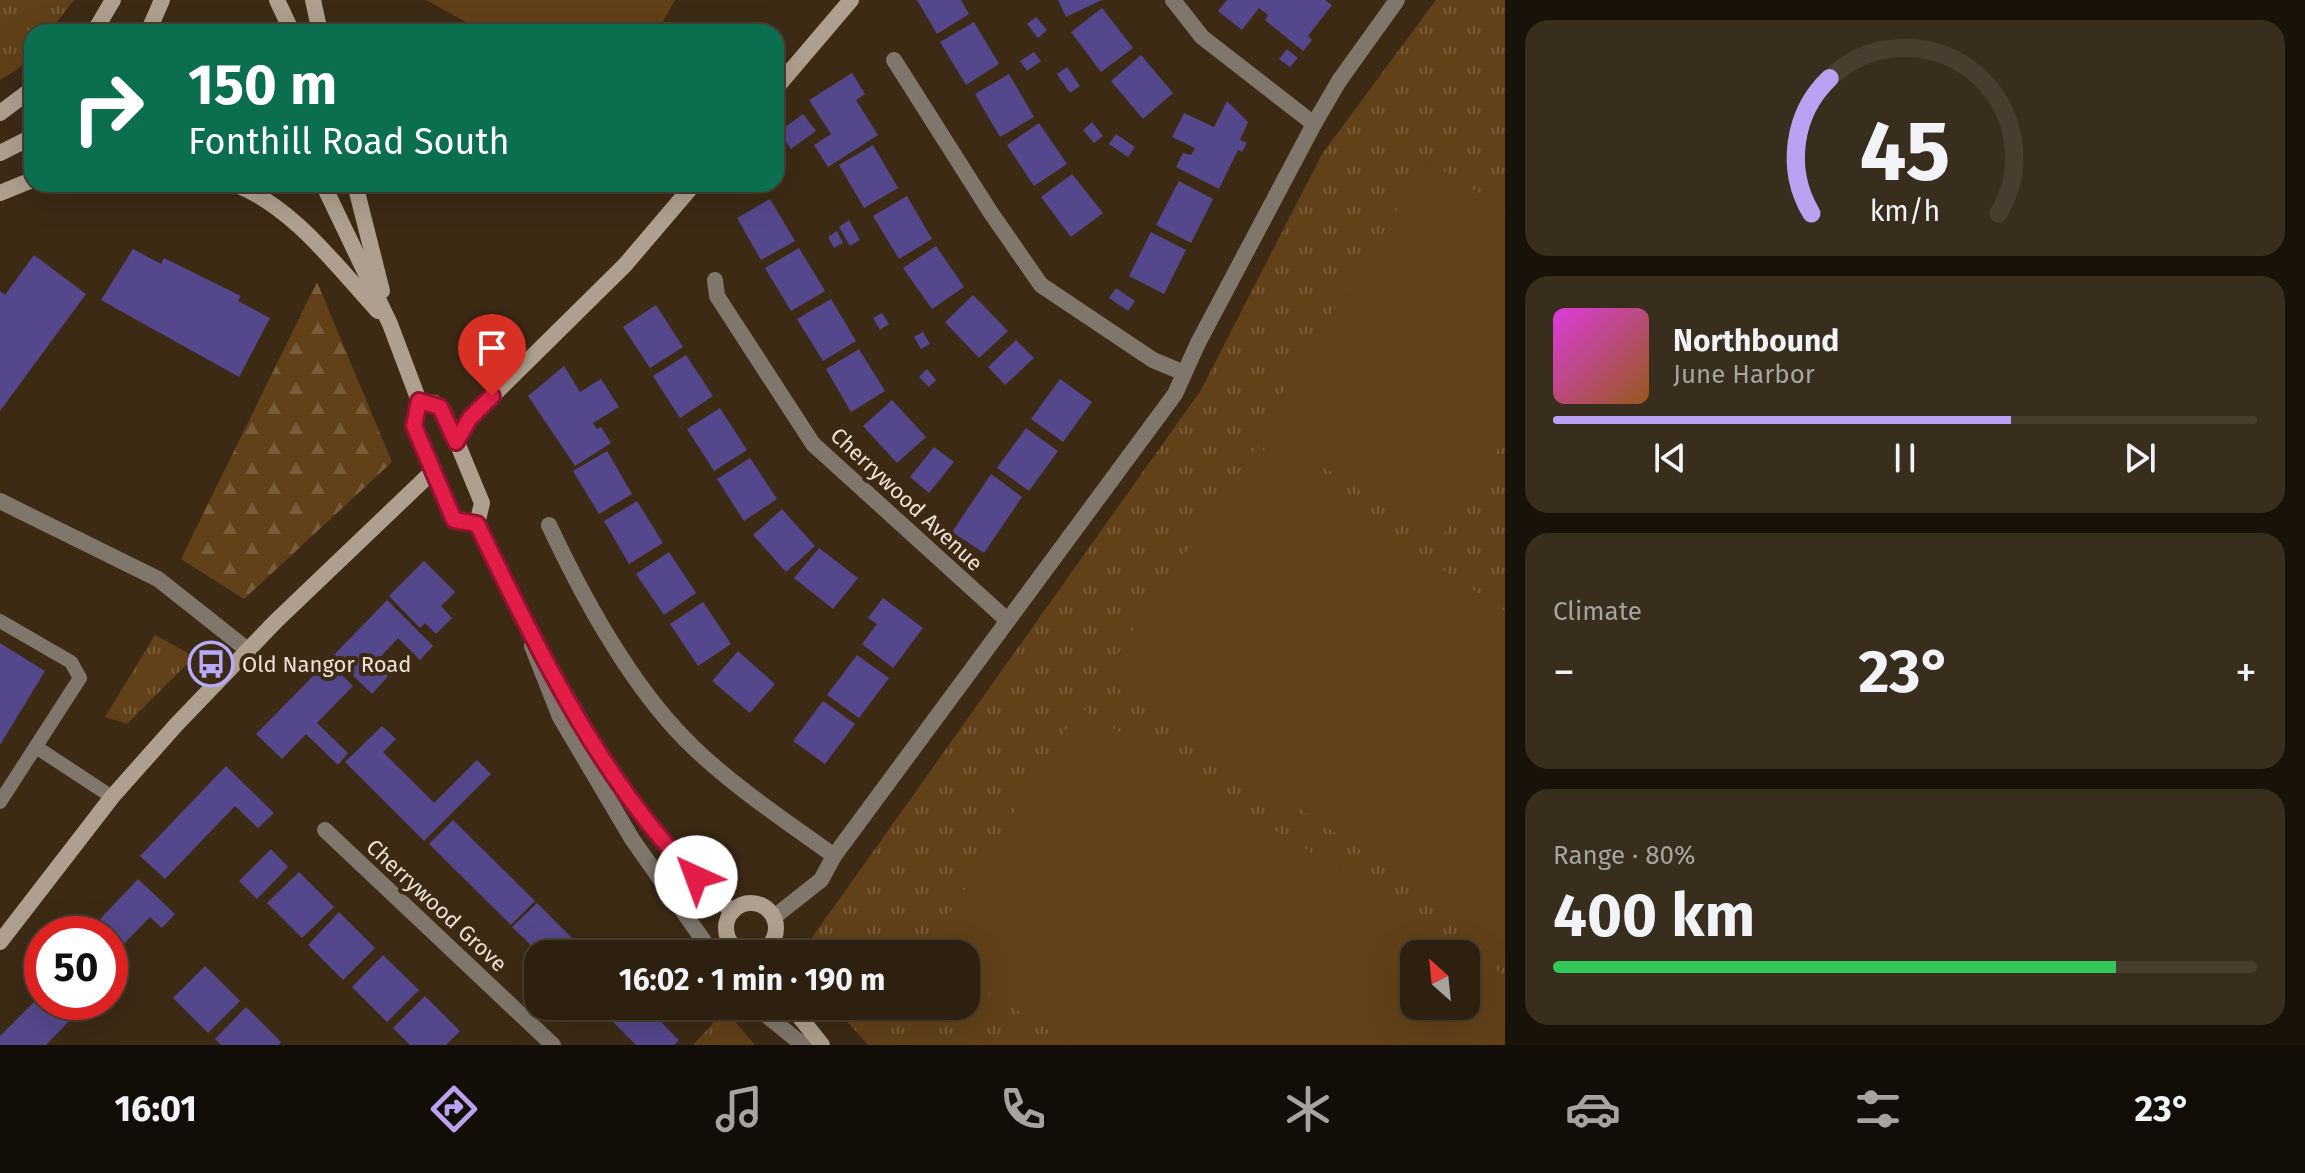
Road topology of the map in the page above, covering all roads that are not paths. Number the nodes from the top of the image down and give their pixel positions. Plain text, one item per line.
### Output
1 (113, 0) edge
2 (162, 0) edge
3 (277, 0) edge
4 (313, 0) edge
5 (851, 0) edge
6 (1173, 0) edge
7 (1397, 0) edge
8 (99, 24) edge
9 (152, 24) edge
10 (288, 24) edge
11 (318, 24) edge
12 (894, 60) dead end
13 (784, 79) edge
14 (24, 95) edge
15 (0, 113) edge
16 (1314, 124) junction
17 (24, 141) edge
18 (0, 153) edge
19 (24, 183) edge
20 (250, 192) edge
21 (327, 192) edge
22 (357, 192) edge
23 (687, 192) edge
24 (0, 193) edge
25 (715, 280) dead end
26 (390, 324) junction
27 (1184, 373) junction
28 (419, 401) junction
29 (456, 442) junction
30 (432, 472) junction
31 (0, 501) edge
32 (477, 524) junction
33 (549, 525) dead end
34 (520, 615) junction
35 (1007, 620) junction
36 (0, 621) edge
37 (249, 651) junction
38 (36, 747) junction
39 (112, 797) junction
40 (0, 802) edge
41 (325, 830) dead end
42 (834, 856) junction
43 (732, 912) junction
44 (774, 917) junction
45 (703, 940) edge
46 (730, 940) edge
47 (772, 940) edge
48 (0, 942) edge
49 (772, 1020) edge
50 (802, 1020) edge
51 (553, 1045) edge
52 (803, 1045) edge
53 (822, 1045) edge

1 - 8 main road
2 - 9 main road
3 - 10 main road
4 - 11 main road
5 - 13 main road
6 - 16 street
7 - 16 street
12 - 27 street
14 - 15 main road
16 - 27 street
17 - 18 main road
19 - 24 main road
20 - 26 main road
21 - 26 main road
22 - 26 main road
23 - 29 main road
25 - 35 street, Cherrywood Avenue
26 - 28 main road
27 - 35 street
28 - 29 main road
28 - 30 main road
29 - 32 main road
30 - 32 main road
30 - 37 main road
31 - 37 street
32 - 34 main road
33 - 42 street
34 - 43 main road
34 - 45 street
35 - 42 street
36 - 38 lane
37 - 39 main road
38 - 39 lane
38 - 40 lane
39 - 48 main road
41 - 51 street, Cherrywood Grove
42 - 44 street
43 - 44 main road
43 - 46 main road
44 - 47 main road
49 - 52 street
50 - 53 main road

